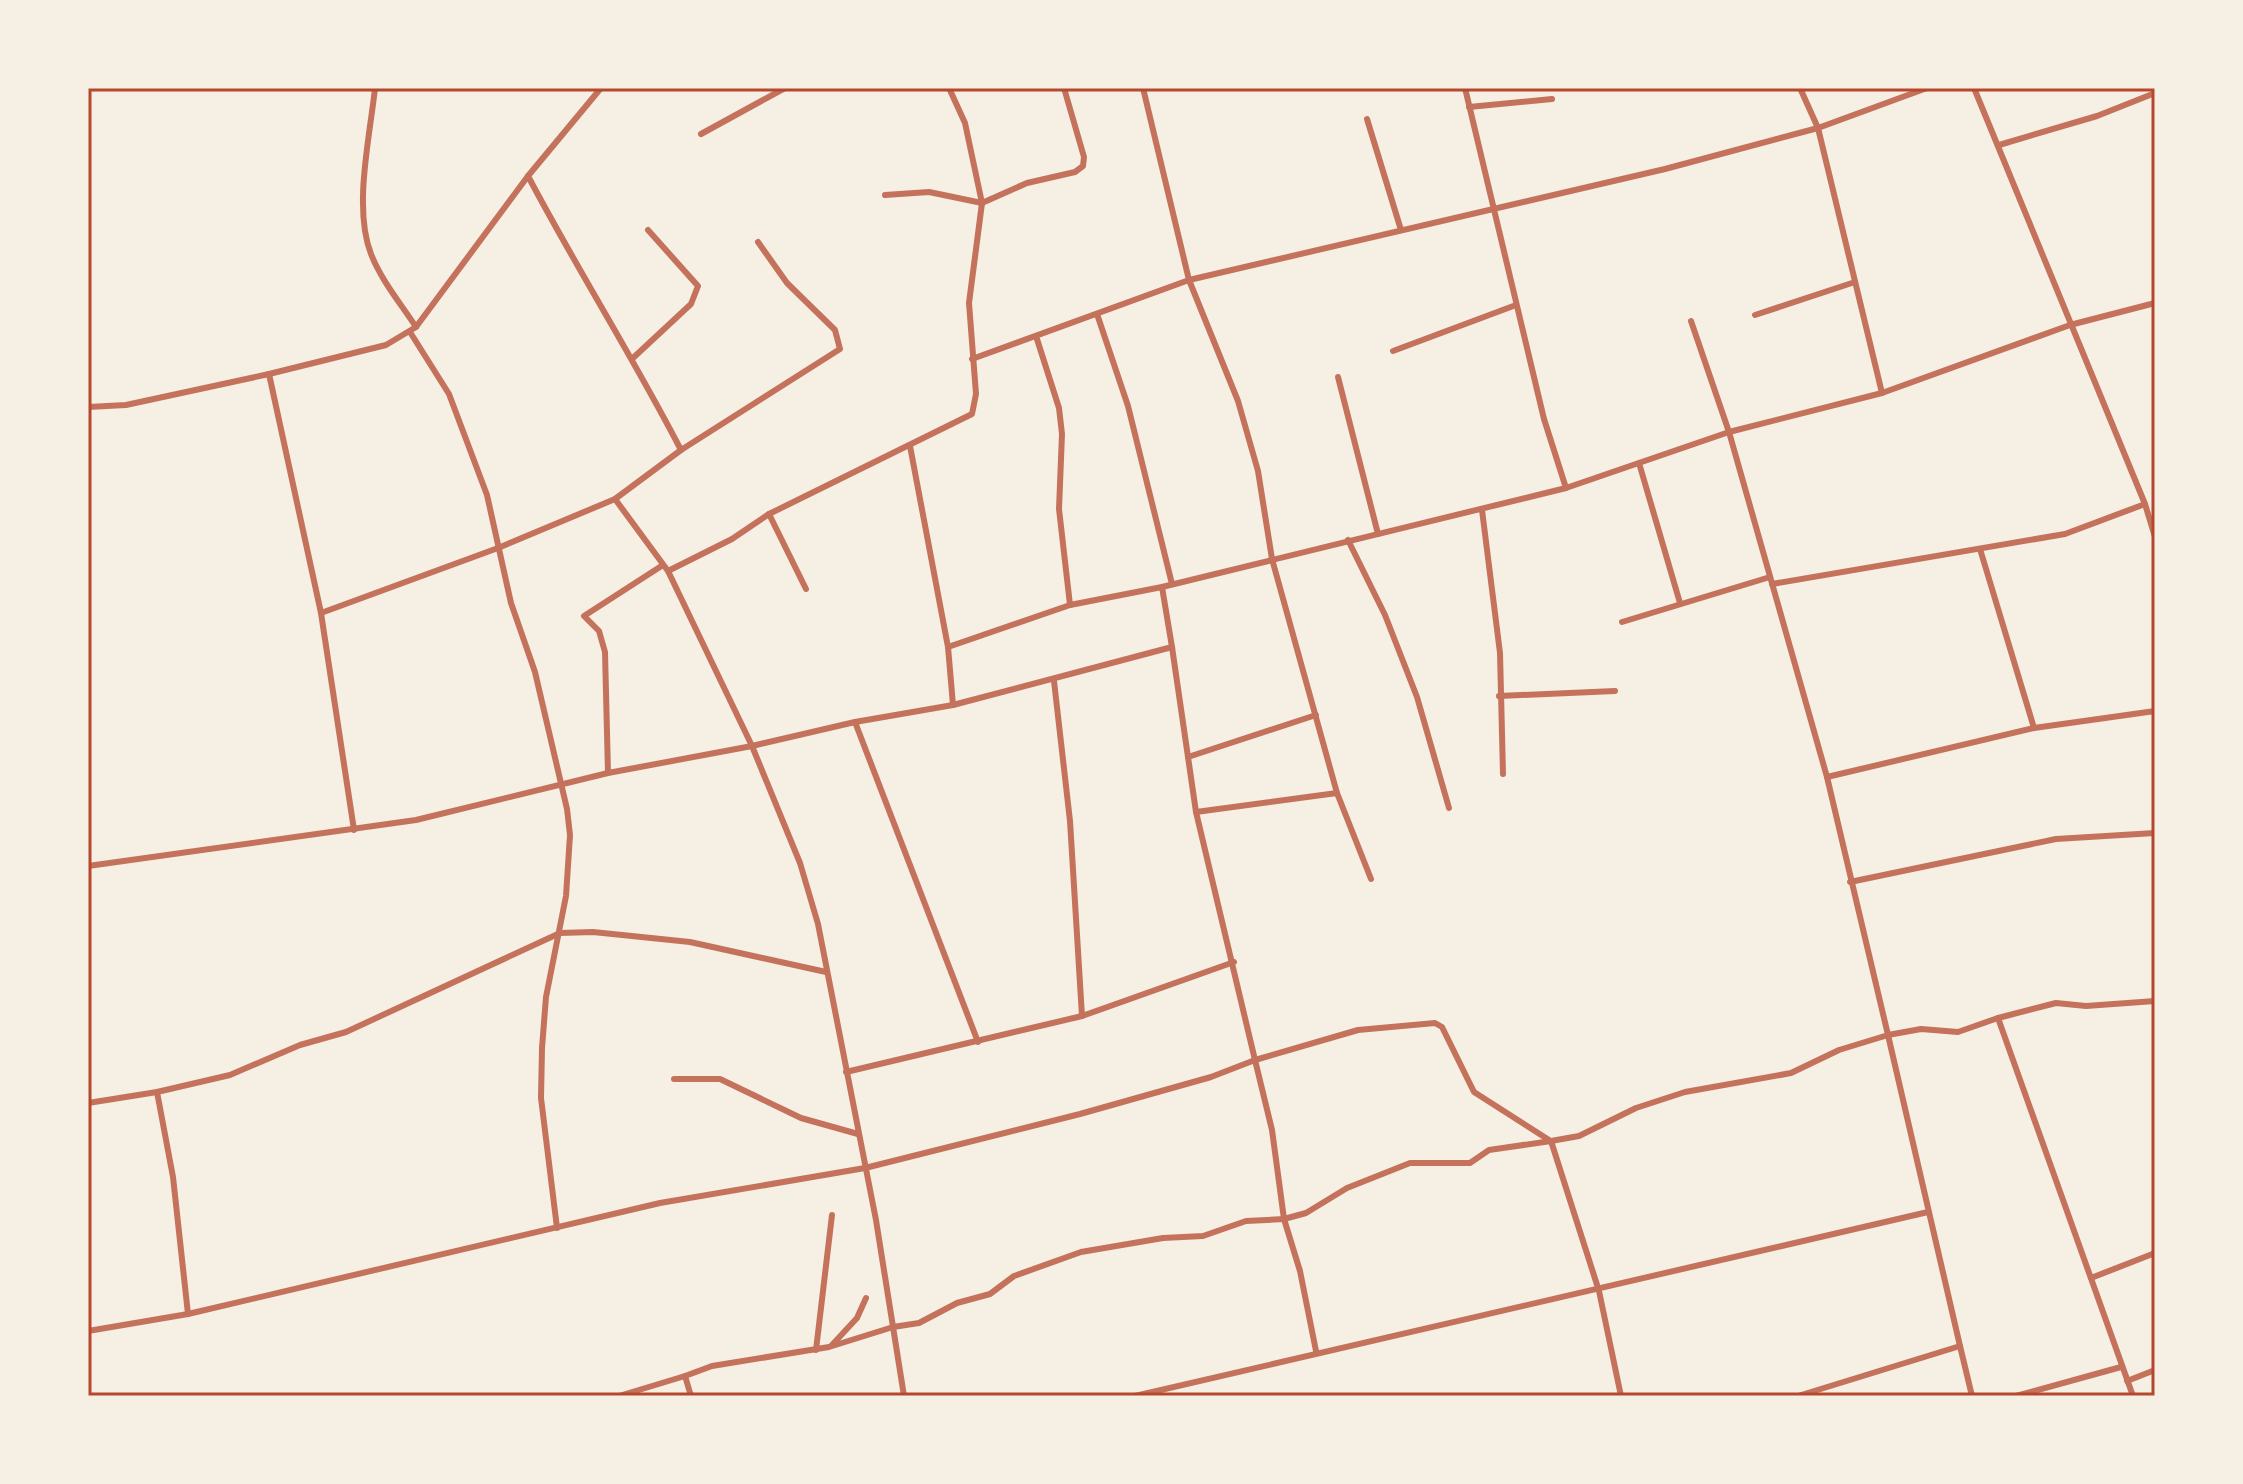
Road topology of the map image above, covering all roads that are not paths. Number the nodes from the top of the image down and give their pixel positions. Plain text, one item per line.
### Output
1 (375, 88) edge
2 (601, 88) edge
3 (785, 88) edge
4 (949, 88) edge
5 (1064, 88) edge
6 (1143, 88) edge
7 (1465, 88) edge
8 (1800, 88) edge
9 (1927, 88) edge
10 (1974, 88) edge
11 (2155, 93) edge
12 (1552, 99) dead end
13 (1469, 107) junction
14 (1367, 119) dead end
15 (1818, 128) junction
16 (701, 134) dead end
17 (1999, 145) junction
18 (528, 176) junction
19 (885, 195) dead end
20 (982, 203) junction
21 (1492, 209) junction
22 (648, 230) dead end
23 (1401, 230) junction
24 (758, 242) dead end
25 (1189, 280) junction
26 (1855, 282) junction
27 (2155, 303) edge
28 (1516, 305) junction
29 (1097, 314) junction
30 (1755, 315) dead end
31 (1691, 321) dead end
32 (2070, 325) junction
33 (413, 329) junction
34 (1036, 336) junction
35 (1393, 351) dead end
36 (633, 358) junction
37 (972, 359) junction
38 (269, 374) junction
39 (1338, 377) dead end
40 (1882, 393) junction
41 (88, 407) edge
42 (1729, 432) junction
43 (910, 446) junction
44 (681, 450) junction
45 (1639, 463) junction
46 (1566, 488) junction
47 (615, 499) junction
48 (2145, 504) junction
49 (1482, 510) junction
50 (769, 514) junction
51 (1378, 534) junction
52 (2155, 537) edge
53 (1348, 540) junction
54 (498, 548) junction
55 (1980, 549) junction
56 (1272, 559) junction
57 (666, 568) junction
58 (1771, 580) junction
59 (1172, 584) junction
60 (1162, 587) junction
61 (806, 589) dead end
62 (1680, 603) junction
63 (1070, 605) junction
64 (321, 613) junction
65 (1622, 622) dead end
66 (948, 647) junction
67 (1172, 647) junction
68 (1054, 681) junction
69 (1615, 691) dead end
70 (1499, 696) junction
71 (953, 705) junction
72 (2155, 711) edge
73 (1316, 715) junction
74 (855, 722) junction
75 (2034, 728) junction
76 (752, 746) junction
77 (1188, 757) junction
78 (608, 773) junction
79 (1503, 774) dead end
80 (1827, 777) junction
81 (559, 784) junction
82 (1337, 793) junction
83 (1449, 808) dead end
84 (1196, 812) junction
85 (354, 830) junction
86 (2155, 833) edge
87 (88, 866) edge
88 (1371, 879) dead end
89 (1850, 882) junction
90 (560, 933) junction
91 (1234, 962) junction
92 (826, 972) junction
93 (2155, 1001) edge
94 (1082, 1016) junction
95 (1998, 1018) junction
96 (1888, 1035) junction
97 (978, 1042) junction
98 (1255, 1060) junction
99 (846, 1072) junction
100 (674, 1079) dead end
101 (157, 1092) junction
102 (88, 1103) edge
103 (858, 1134) junction
104 (1551, 1141) junction
105 (865, 1168) junction
106 (1928, 1212) junction
107 (832, 1215) dead end
108 (1284, 1219) junction
109 (557, 1228) junction
110 (2155, 1253) edge
111 (2091, 1278) junction
112 (1599, 1291) junction
113 (866, 1298) dead end
114 (188, 1314) junction
115 (893, 1327) junction
116 (88, 1331) edge
117 (1960, 1346) junction
118 (829, 1347) junction
119 (816, 1350) junction
120 (1316, 1351) junction
121 (2121, 1367) junction
122 (2155, 1370) edge
123 (685, 1376) junction
124 (2127, 1381) junction
125 (619, 1396) edge
126 (691, 1396) edge
127 (904, 1396) edge
128 (1135, 1396) edge
129 (1621, 1396) edge
130 (1798, 1396) edge
131 (1972, 1396) edge
132 (2016, 1396) edge
133 (2133, 1396) edge

1 - 33 street
2 - 18 street
3 - 16 street
4 - 20 street
5 - 20 street
6 - 25 street
7 - 13 street
8 - 15 street
9 - 15 street
10 - 17 street
11 - 17 street
12 - 13 street
13 - 21 street
14 - 23 street
15 - 21 street
15 - 26 street
17 - 32 street
18 - 33 street
18 - 36 street
19 - 20 street
20 - 37 street
21 - 23 street
21 - 28 street
22 - 36 street
23 - 25 street
24 - 44 street
25 - 29 street
25 - 56 street
26 - 30 street
26 - 40 street
27 - 32 street
28 - 35 street
28 - 46 street
29 - 34 street
29 - 59 street
31 - 42 street
32 - 40 street
32 - 48 street
33 - 38 street
33 - 54 street
34 - 37 street
34 - 63 street
36 - 44 street
37 - 43 street
38 - 41 street
38 - 64 street
39 - 51 street
40 - 42 street
42 - 45 street
42 - 58 street
43 - 50 street
43 - 66 street
44 - 47 street
45 - 46 street
45 - 62 street
46 - 49 street
47 - 54 street
47 - 57 street
48 - 52 street
48 - 55 street
49 - 51 street
49 - 70 street
50 - 57 street
50 - 61 street
51 - 53 street
53 - 56 street
53 - 83 street
54 - 64 street
54 - 81 street
55 - 58 street
55 - 75 street
56 - 59 street
56 - 73 street
57 - 76 street
57 - 78 street
58 - 62 street
58 - 80 street
59 - 60 street
60 - 63 street
60 - 67 street
62 - 65 street
63 - 66 street
64 - 85 street
66 - 71 street
67 - 68 street
67 - 77 street
68 - 71 street
68 - 94 street
69 - 70 street
70 - 79 street
71 - 74 street
72 - 75 street
73 - 77 street
73 - 82 street
74 - 76 street
74 - 97 street
75 - 80 street
76 - 78 street
76 - 92 street
77 - 84 street
78 - 81 street
80 - 89 street
81 - 85 street
81 - 90 street
82 - 84 street
82 - 88 street
84 - 91 street
85 - 87 street
86 - 89 street
89 - 96 street
90 - 92 street
90 - 101 street
90 - 109 street
91 - 94 street
91 - 98 street
92 - 99 street
93 - 95 street
94 - 97 street
95 - 96 street
95 - 111 street
96 - 104 street
96 - 106 street
97 - 99 street
98 - 104 street
98 - 105 street
98 - 108 street
99 - 103 street
100 - 103 street
101 - 102 street
101 - 114 street
103 - 105 street
104 - 108 street
104 - 112 street
105 - 109 street
105 - 115 street
106 - 112 street
106 - 117 street
107 - 119 street
108 - 115 street
108 - 120 street
109 - 114 street
110 - 111 street
111 - 121 street
112 - 120 street
112 - 129 street
113 - 118 street
114 - 116 street
115 - 118 street
115 - 127 street
117 - 130 street
117 - 131 street
118 - 119 street
119 - 123 street
120 - 128 street
121 - 124 street
121 - 132 street
122 - 124 street
123 - 125 street
123 - 126 street
124 - 133 street

